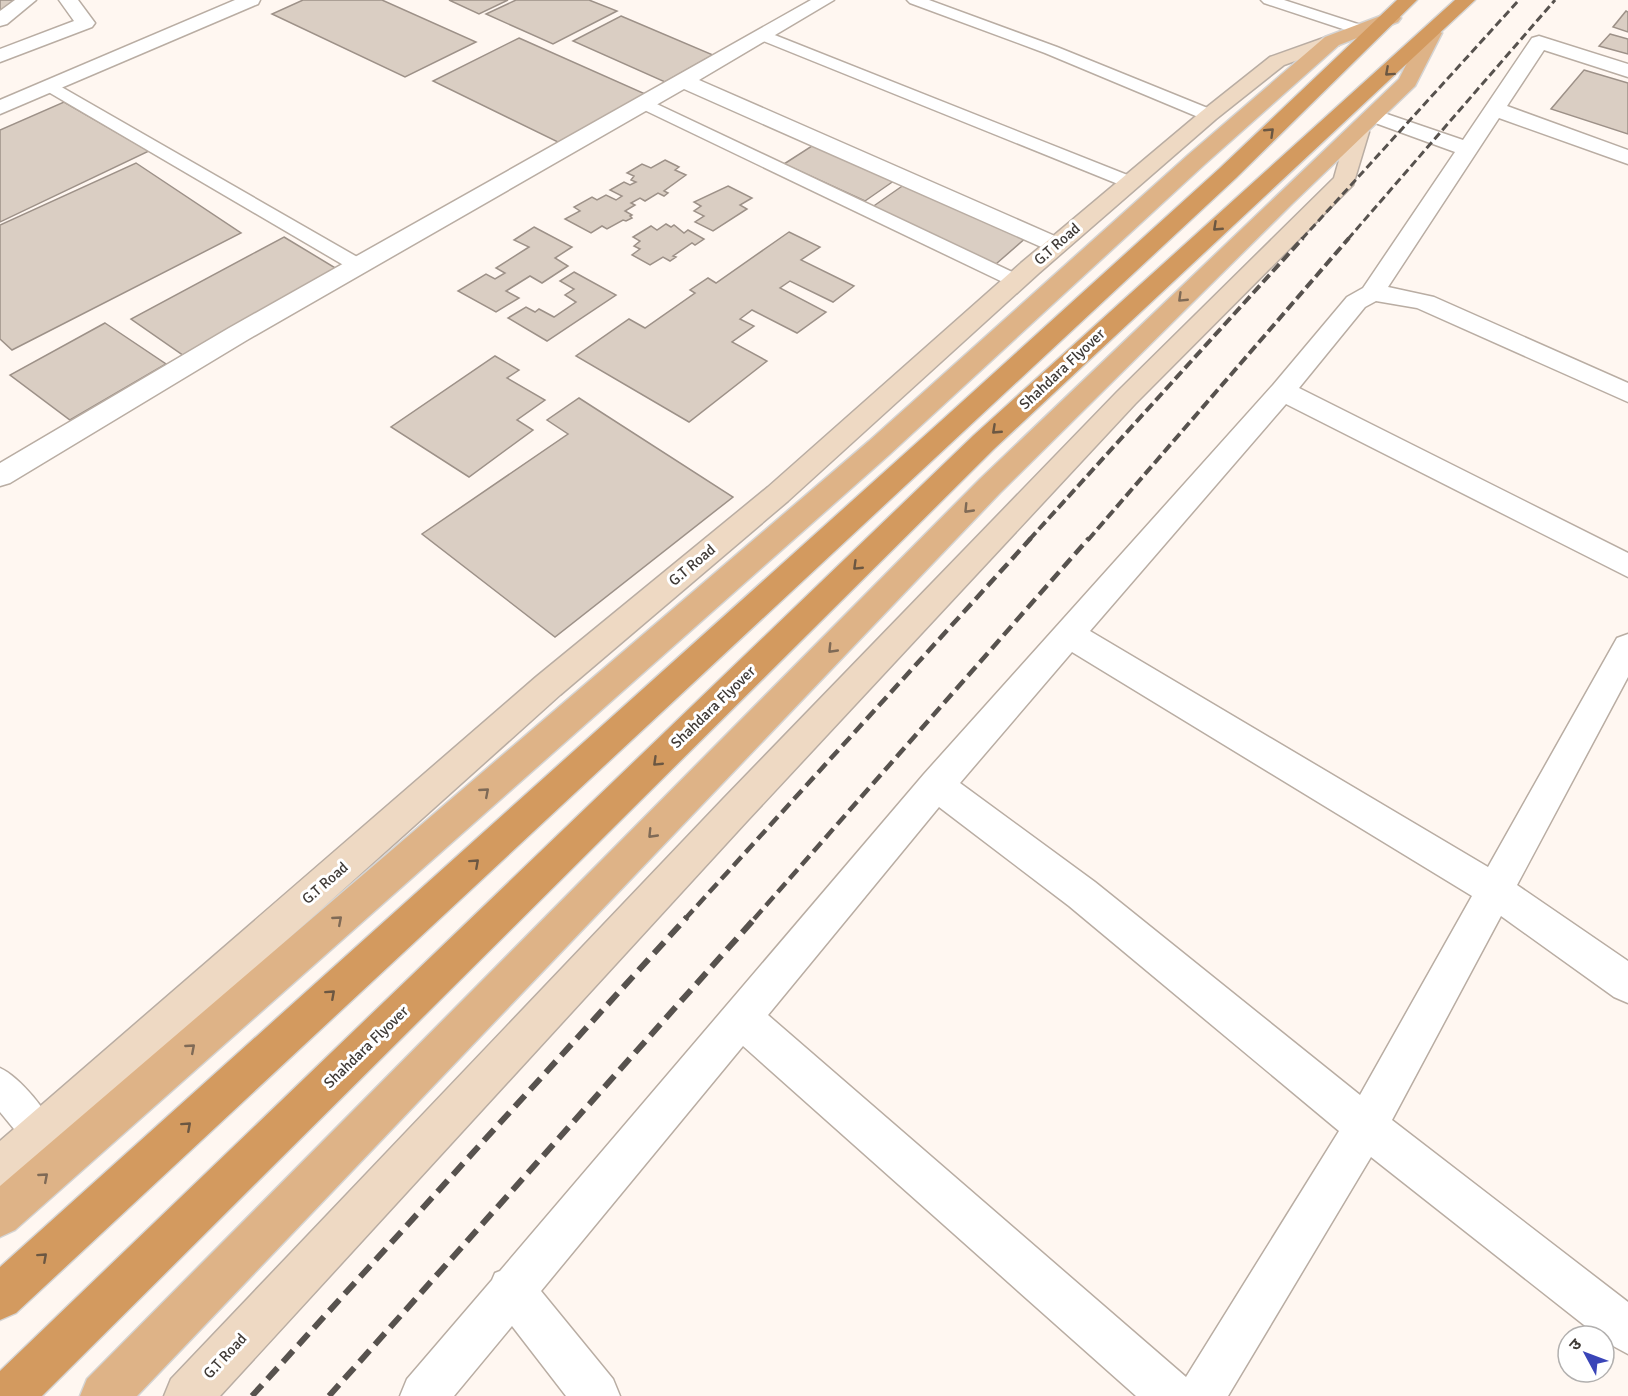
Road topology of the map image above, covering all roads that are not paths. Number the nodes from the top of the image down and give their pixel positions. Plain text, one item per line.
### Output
1 (27, 0) edge
2 (68, 0) edge
3 (251, 0) edge
4 (825, 0) edge
5 (915, 0) edge
6 (1269, 0) edge
7 (1408, 0) edge
8 (1466, 0) edge
9 (1391, 18) junction
10 (0, 20) edge
11 (1361, 30) junction
12 (1432, 33) junction
13 (762, 34) junction
14 (1332, 41) junction
15 (0, 56) edge
16 (1628, 70) edge
17 (682, 80) junction
18 (51, 86) junction
19 (642, 102) junction
20 (0, 108) edge
21 (1494, 109) junction
22 (1209, 115) junction
23 (1366, 124) junction
24 (1468, 149) junction
25 (1628, 158) edge
26 (1130, 183) junction
27 (1272, 193) junction
28 (1056, 245) junction
29 (359, 266) junction
30 (1016, 281) junction
31 (1372, 293) junction
32 (1282, 391) junction
33 (1628, 393) edge
34 (0, 476) edge
35 (1628, 566) edge
36 (1068, 634) junction
37 (1628, 647) edge
38 (936, 784) junction
39 (1494, 890) junction
40 (1628, 984) edge
41 (742, 1019) junction
42 (0, 1085) edge
43 (1366, 1126) junction
44 (40, 1134) junction
45 (0, 1169) edge
46 (0, 1215) edge
47 (511, 1289) junction
48 (0, 1297) edge
49 (1628, 1331) edge
50 (8, 1396) edge
51 (104, 1396) edge
52 (188, 1396) edge
53 (424, 1396) edge
54 (596, 1396) edge
55 (1173, 1396) edge
56 (1202, 1396) edge

1 - 10 street
2 - 15 street
3 - 18 street
4 - 13 street
5 - 22 lane
6 - 11 lane
7 - 9 highway, G.T Road
8 - 12 highway
9 - 11 main road, G.T Road
48 -> 9 highway
11 - 14 main road, G.T Road
12 - 23 main road, Shahdara Flyover
12 -> 27 highway, Shahdara Flyover
13 - 17 street
13 - 26 lane
14 - 22 main road, G.T Road
46 -> 14 main road
16 - 21 street
17 - 19 street
17 - 28 street
18 - 20 street
18 - 29 lane
19 - 29 street
19 - 30 lane
21 - 24 street
21 - 25 street
22 - 26 main road, G.T Road
23 - 24 street
23 - 27 main road, Shahdara Flyover
23 - 52 main road, G.T Road
24 - 31 street
26 - 28 main road, G.T Road
27 -> 50 highway, Shahdara Flyover
27 -> 51 main road, Shahdara Flyover
28 - 30 main road, G.T Road
29 - 34 street
30 - 44 main road, G.T Road
31 - 32 street
31 - 33 street
32 - 35 street
32 - 36 street
36 - 38 street
36 - 39 street
37 - 39 street
38 - 41 street
38 - 43 street
39 - 40 street
39 - 43 street
41 - 47 street
41 - 55 street
42 - 44 lane
43 - 49 street
43 - 56 street
44 - 45 main road, G.T Road
47 - 53 street
47 - 54 street

